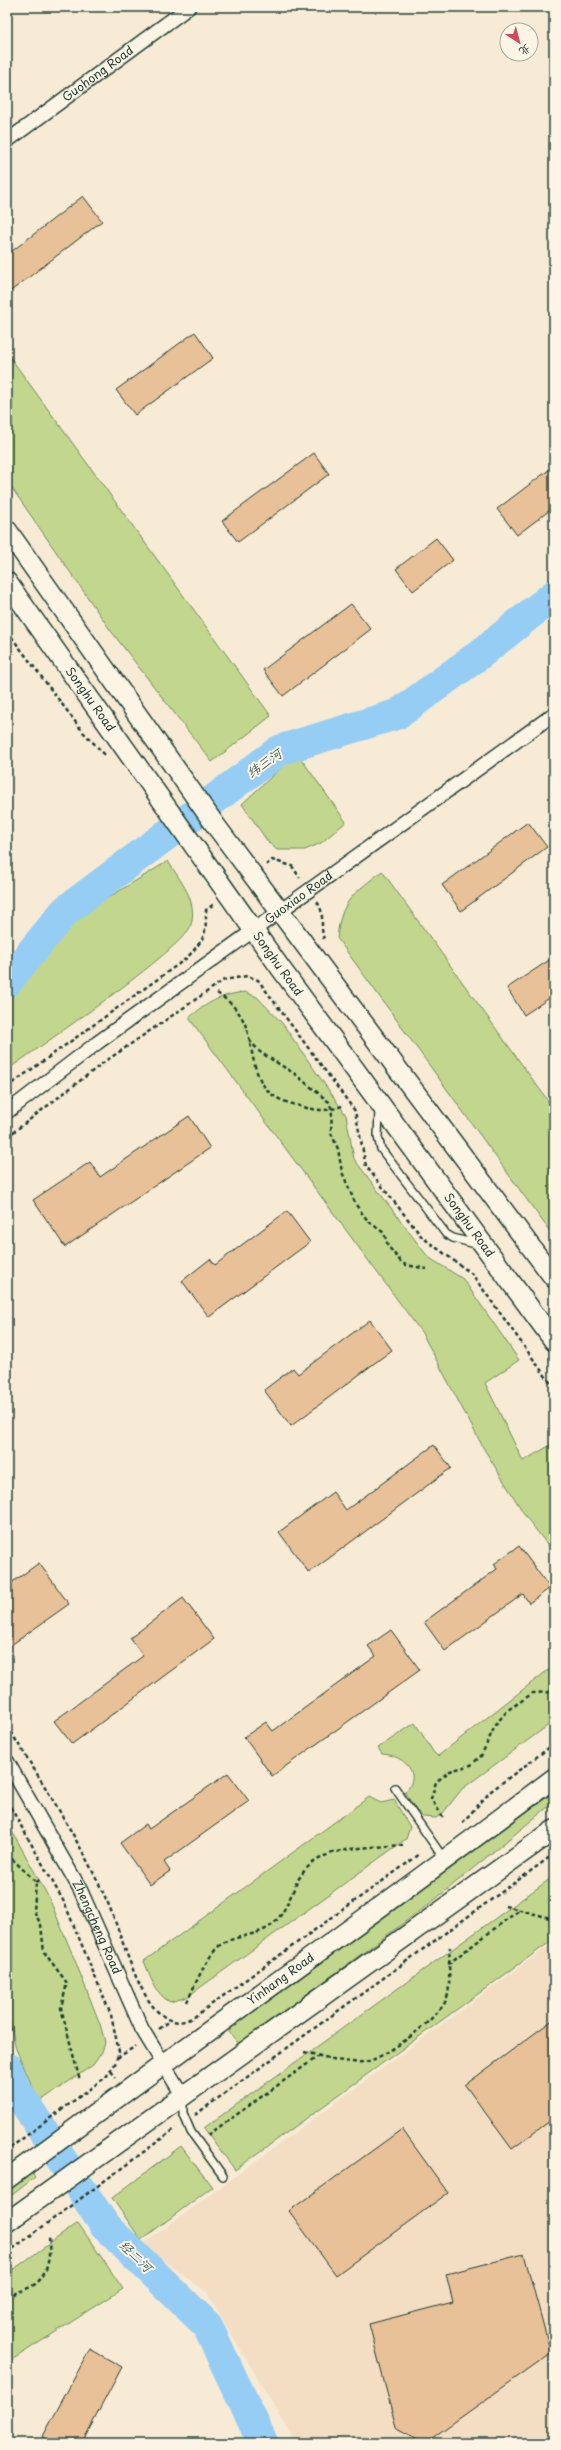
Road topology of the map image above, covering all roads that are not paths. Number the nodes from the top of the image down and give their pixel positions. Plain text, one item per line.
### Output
1 (189, 7) edge
2 (7, 141) edge
3 (7, 530) edge
4 (7, 582) edge
5 (554, 714) edge
6 (279, 911) junction
7 (254, 930) junction
8 (379, 1102) junction
9 (7, 1112) edge
10 (485, 1247) junction
11 (554, 1278) edge
12 (554, 1341) edge
13 (7, 1761) edge
14 (554, 1778) edge
15 (395, 1788) dead end
16 (554, 1830) edge
17 (445, 1861) junction
18 (163, 2063) junction
19 (183, 2096) junction
20 (223, 2176) dead end
21 (11, 2177) edge
22 (7, 2222) edge

1 - 2 street, Guohong Road
3 - 6 main road
4 - 7 main road, Songhu Road
5 - 6 street, Guoxiao Road
6 - 7 street, Guoxiao Road
6 - 11 main road
7 - 8 main road, Songhu Road
7 - 9 street, Guoxiao Road
8 - 10 main road, Songhu Road
8 - 10 lane
10 - 12 main road, Songhu Road
13 - 18 street, Zhengcheng Road
14 - 17 main road, Yinhang Road
15 - 17 lane
16 - 19 main road
17 - 18 main road, Yinhang Road
18 - 19 street, Zhengcheng Road
18 - 21 main road, Yinhang Road
19 - 20 lane
19 - 22 main road

